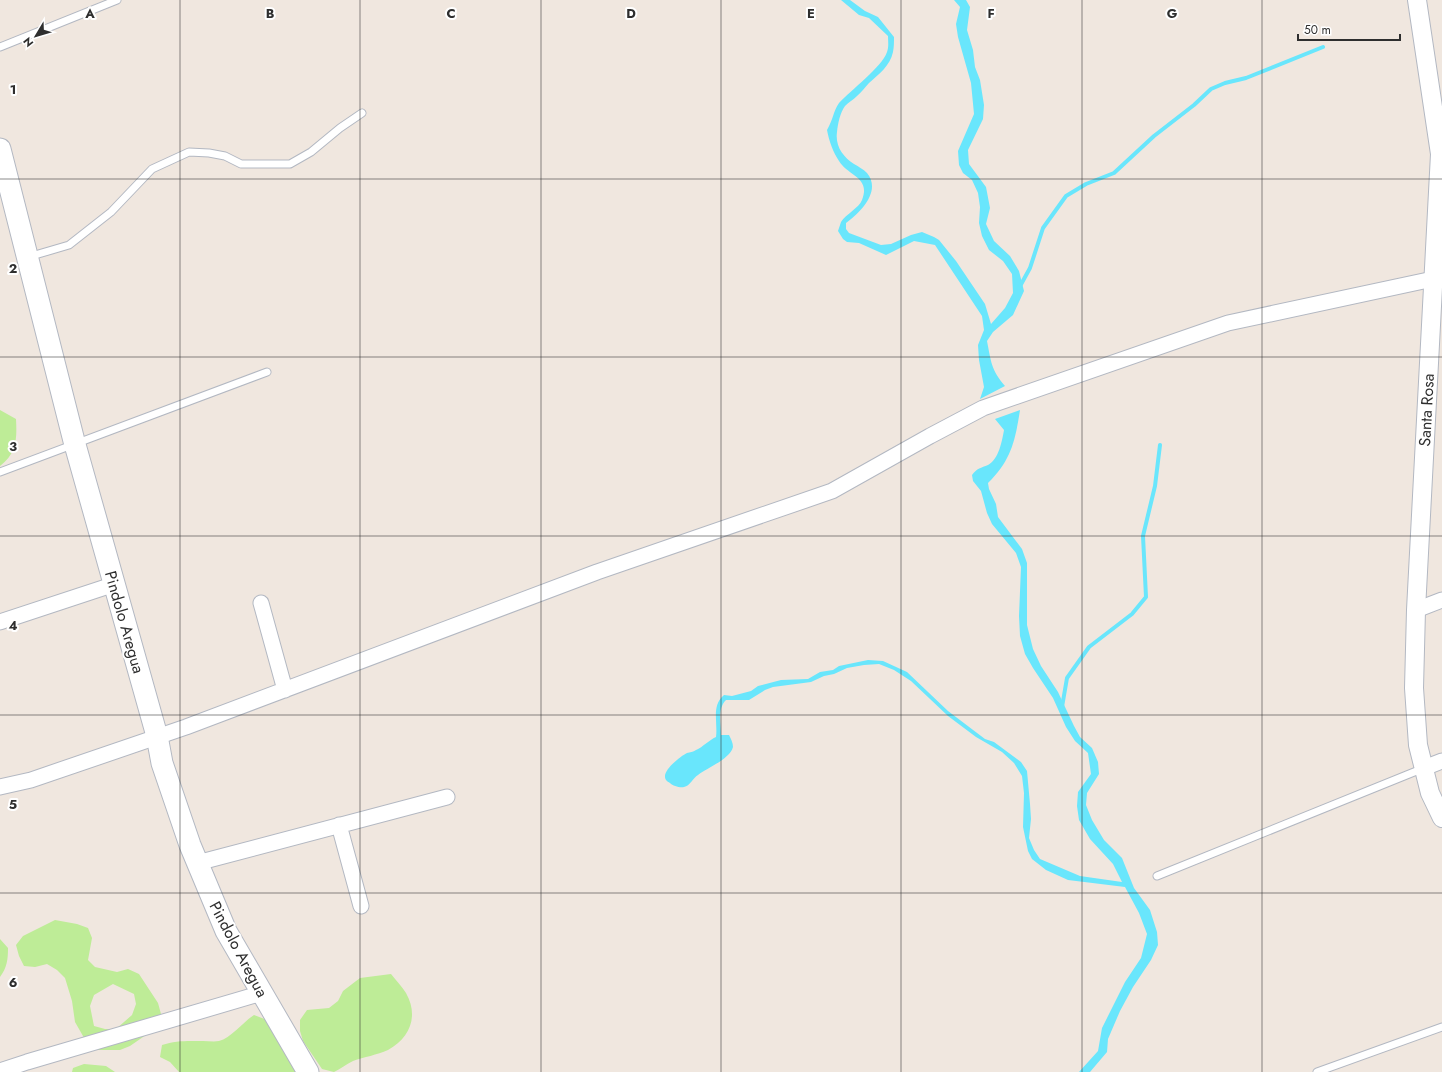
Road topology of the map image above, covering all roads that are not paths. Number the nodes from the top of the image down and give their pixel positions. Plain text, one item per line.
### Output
1 (117, 0) edge
2 (1417, 0) edge
3 (0, 48) edge
4 (362, 113) dead end
5 (2, 163) edge
6 (27, 257) junction
7 (1438, 277) edge
8 (267, 372) dead end
9 (75, 444) junction
10 (0, 472) edge
11 (115, 584) junction
12 (1442, 600) edge
13 (261, 603) dead end
14 (1416, 610) junction
15 (0, 622) edge
16 (285, 690) junction
17 (158, 736) junction
18 (1442, 761) edge
19 (1424, 768) junction
20 (0, 787) edge
21 (447, 797) dead end
22 (1442, 818) edge
23 (339, 825) junction
24 (197, 863) junction
25 (1158, 876) dead end
26 (361, 906) dead end
27 (262, 993) junction
28 (1442, 1027) edge
29 (0, 1072) edge
30 (308, 1072) edge
31 (1317, 1072) edge

1 - 3 lane
2 - 7 street, Santa Rosa
4 - 6 lane
5 - 6 main road, Pindolo Aregua
6 - 9 main road, Pindolo Aregua
7 - 14 street, Santa Rosa
7 - 16 street
8 - 9 lane
9 - 10 lane
9 - 11 main road, Pindolo Aregua
11 - 15 street
11 - 17 main road, Pindolo Aregua
12 - 14 street
13 - 16 street
14 - 19 street, Santa Rosa
16 - 17 street
17 - 20 street
17 - 24 main road, Pindolo Aregua
18 - 19 street
19 - 22 street, Santa Rosa
19 - 25 lane
21 - 23 street
23 - 24 street
23 - 26 street
24 - 27 main road, Pindolo Aregua
27 - 29 street
27 - 30 main road, Pindolo Aregua
28 - 31 lane

